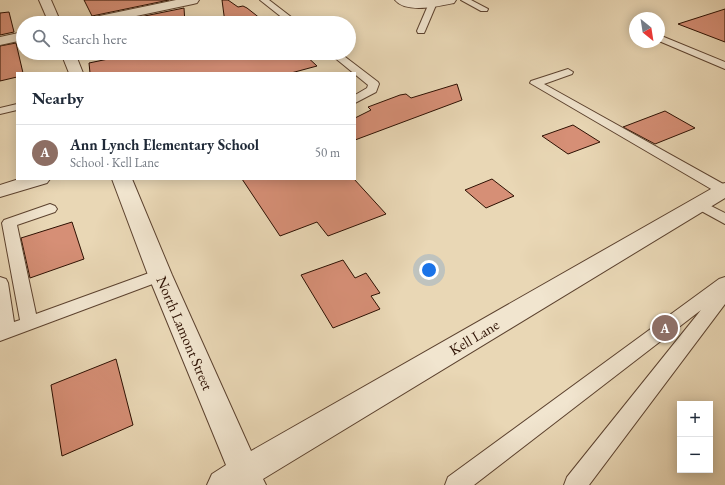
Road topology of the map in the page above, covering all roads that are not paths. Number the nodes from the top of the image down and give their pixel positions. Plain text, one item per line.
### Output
1 (45, 0) edge
2 (193, 0) edge
3 (264, 0) edge
4 (401, 0) edge
5 (450, 0) edge
6 (465, 0) edge
7 (172, 2) edge
8 (432, 5) junction
9 (484, 9) dead end
10 (52, 16) edge
11 (115, 16) edge
12 (285, 16) edge
13 (421, 32) dead end
14 (16, 38) edge
15 (0, 41) edge
16 (665, 41) edge
17 (71, 60) edge
18 (343, 60) edge
19 (725, 66) edge
20 (76, 72) edge
21 (568, 72) dead end
22 (356, 99) edge
23 (16, 107) edge
24 (0, 111) edge
25 (37, 180) edge
26 (122, 180) edge
27 (724, 190) edge
28 (0, 191) edge
29 (699, 204) junction
30 (50, 209) dead end
31 (725, 219) edge
32 (160, 275) junction
33 (725, 282) edge
34 (0, 283) edge
35 (725, 292) edge
36 (29, 323) junction
37 (4, 333) edge
38 (247, 479) edge
39 (223, 485) edge
40 (456, 485) edge
41 (576, 485) edge

1 - 10 street
2 - 7 street
3 - 12 lane
4 - 8 street
5 - 8 street
6 - 9 lane
7 - 11 street
8 - 13 lane
14 - 15 street
16 - 19 lane
17 - 20 street
18 - 22 lane
21 - 27 lane
23 - 24 lane
25 - 28 street
26 - 32 street, North Lamont Street
27 - 29 street, Kell Lane
29 - 31 lane
29 - 38 street, Kell Lane
30 - 36 lane
32 - 36 lane
32 - 38 street, North Lamont Street
33 - 40 lane
34 - 37 lane
35 - 41 lane
36 - 37 lane
38 - 39 street, Kell Lane

